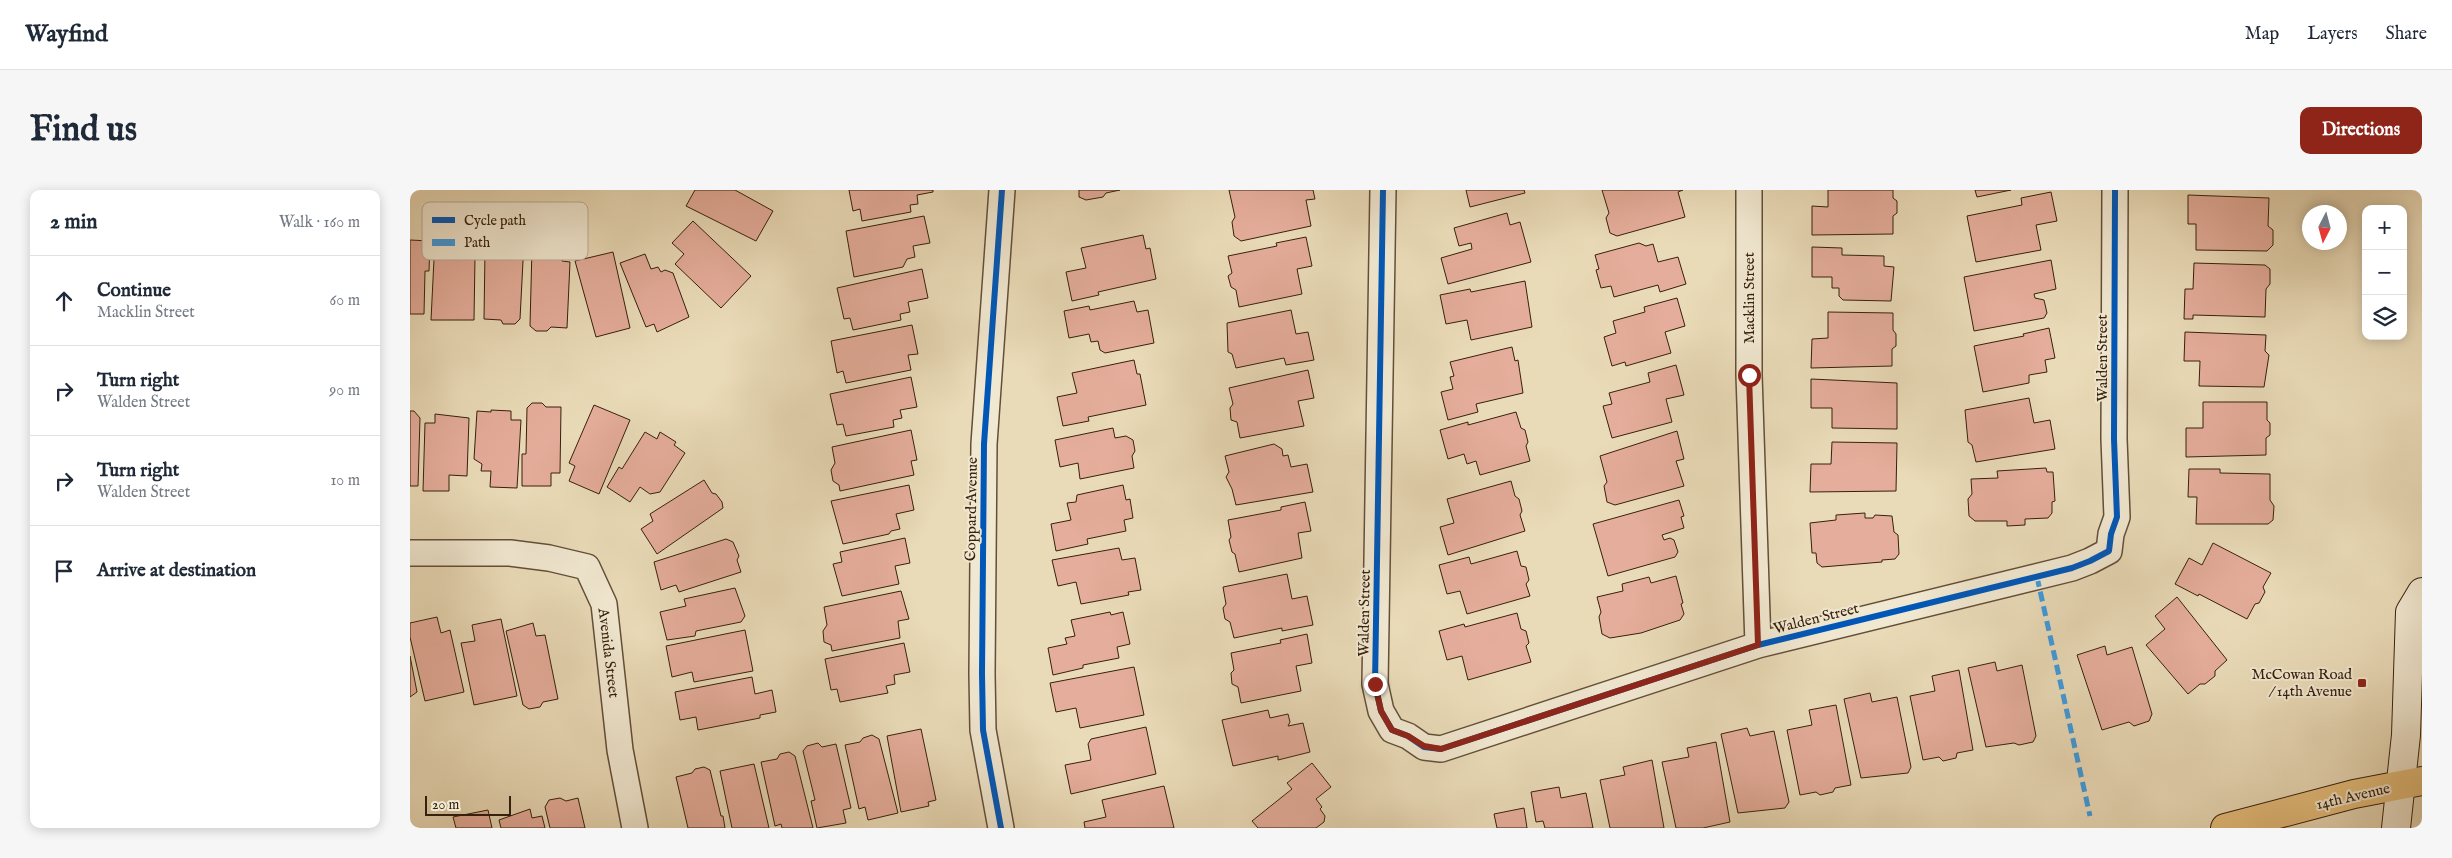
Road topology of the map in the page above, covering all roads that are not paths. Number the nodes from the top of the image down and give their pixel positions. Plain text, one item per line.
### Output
1 (1002, 190) edge
2 (1383, 190) edge
3 (1749, 190) edge
4 (2115, 190) edge
5 (410, 552) edge
6 (2422, 592) edge
7 (1758, 645) junction
8 (2411, 783) edge
9 (635, 828) edge
10 (1002, 828) edge
11 (2226, 828) edge
12 (2396, 828) edge

1 - 10 street, Coppard Avenue
2 - 7 street, Walden Street
3 - 7 street, Macklin Street
4 - 7 street, Walden Street
5 - 9 street, Avenida Street
6 - 8 main road
8 - 11 main road, 14th Avenue
8 - 12 main road

